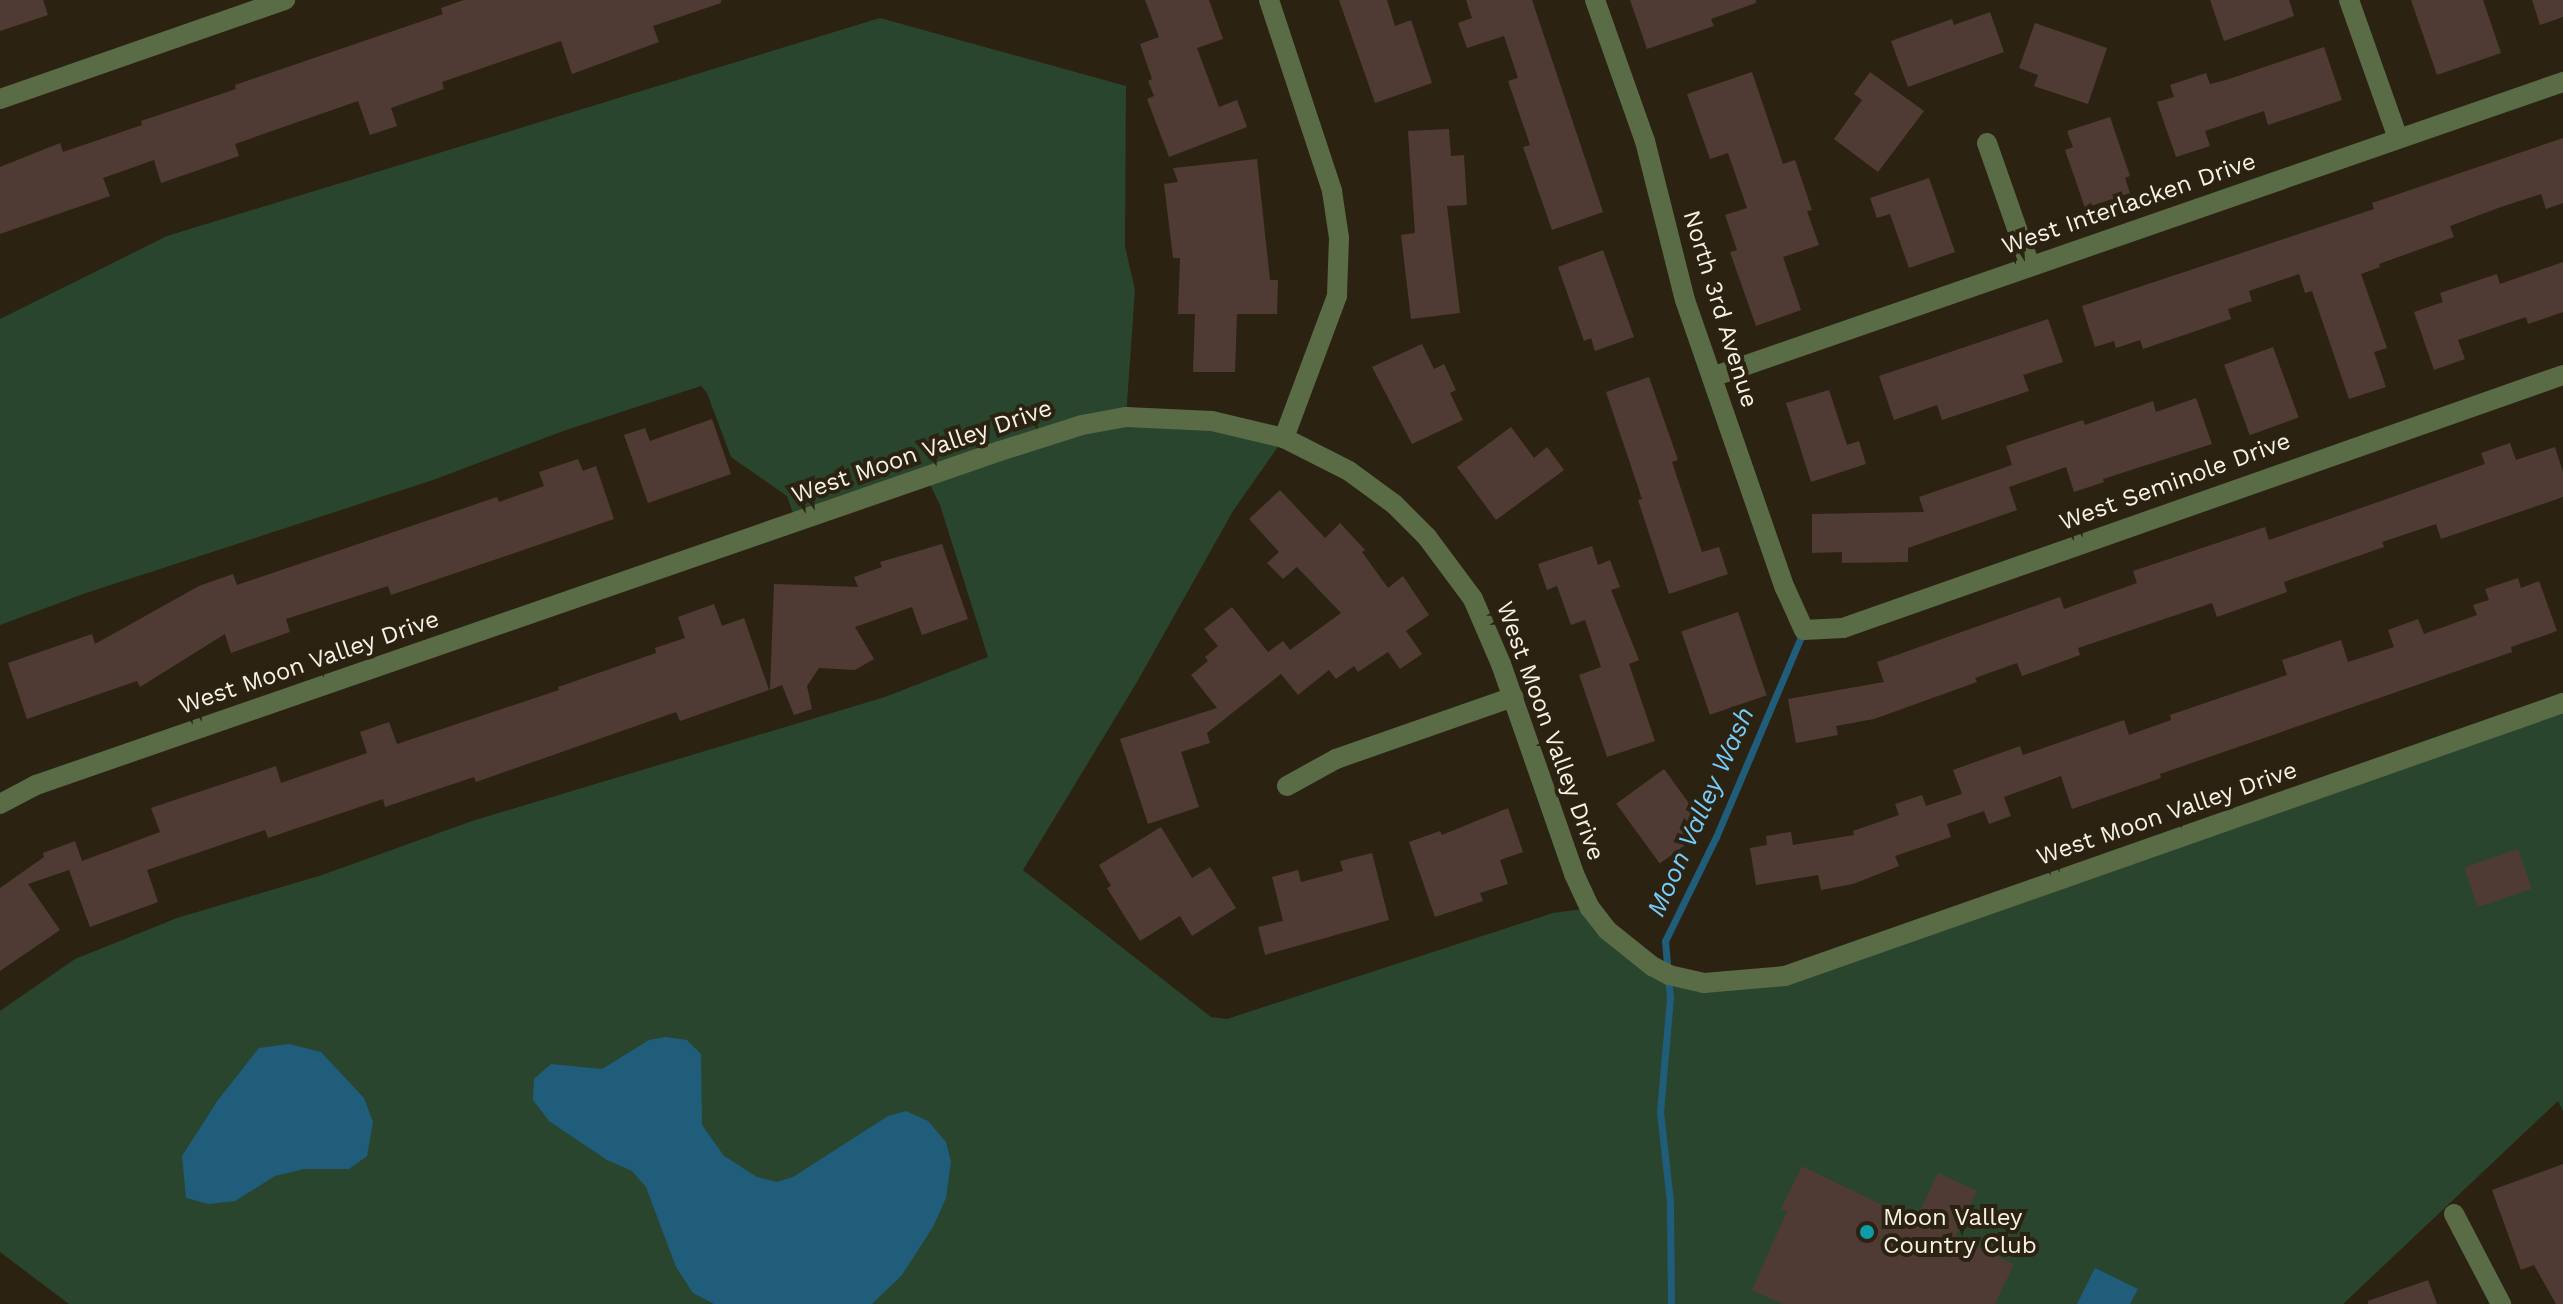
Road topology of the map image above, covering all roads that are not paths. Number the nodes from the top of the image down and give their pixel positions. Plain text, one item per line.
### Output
1 (285, 0) edge
2 (1269, 0) edge
3 (1595, 0) edge
4 (2349, 0) edge
5 (2563, 82) edge
6 (0, 99) edge
7 (2398, 138) junction
8 (1987, 143) dead end
9 (2030, 266) junction
10 (2563, 375) edge
11 (1712, 377) junction
12 (1284, 438) junction
13 (1804, 630) joint
14 (1513, 697) junction
15 (2563, 703) edge
16 (1287, 786) dead end
17 (0, 804) edge
18 (2454, 1214) dead end
19 (2501, 1304) edge

1 - 6 street
2 - 12 street
3 - 11 street, North 3rd Avenue
4 - 7 street
5 - 7 street, West Interlacken Drive
7 - 9 street, West Interlacken Drive
8 - 9 street
9 - 11 street, West Interlacken Drive
10 - 13 street, West Seminole Drive
11 - 13 street, North 3rd Avenue
12 - 14 street, West Moon Valley Drive
12 - 17 street, West Moon Valley Drive
14 - 15 street, West Moon Valley Drive
14 - 16 street
18 - 19 street

